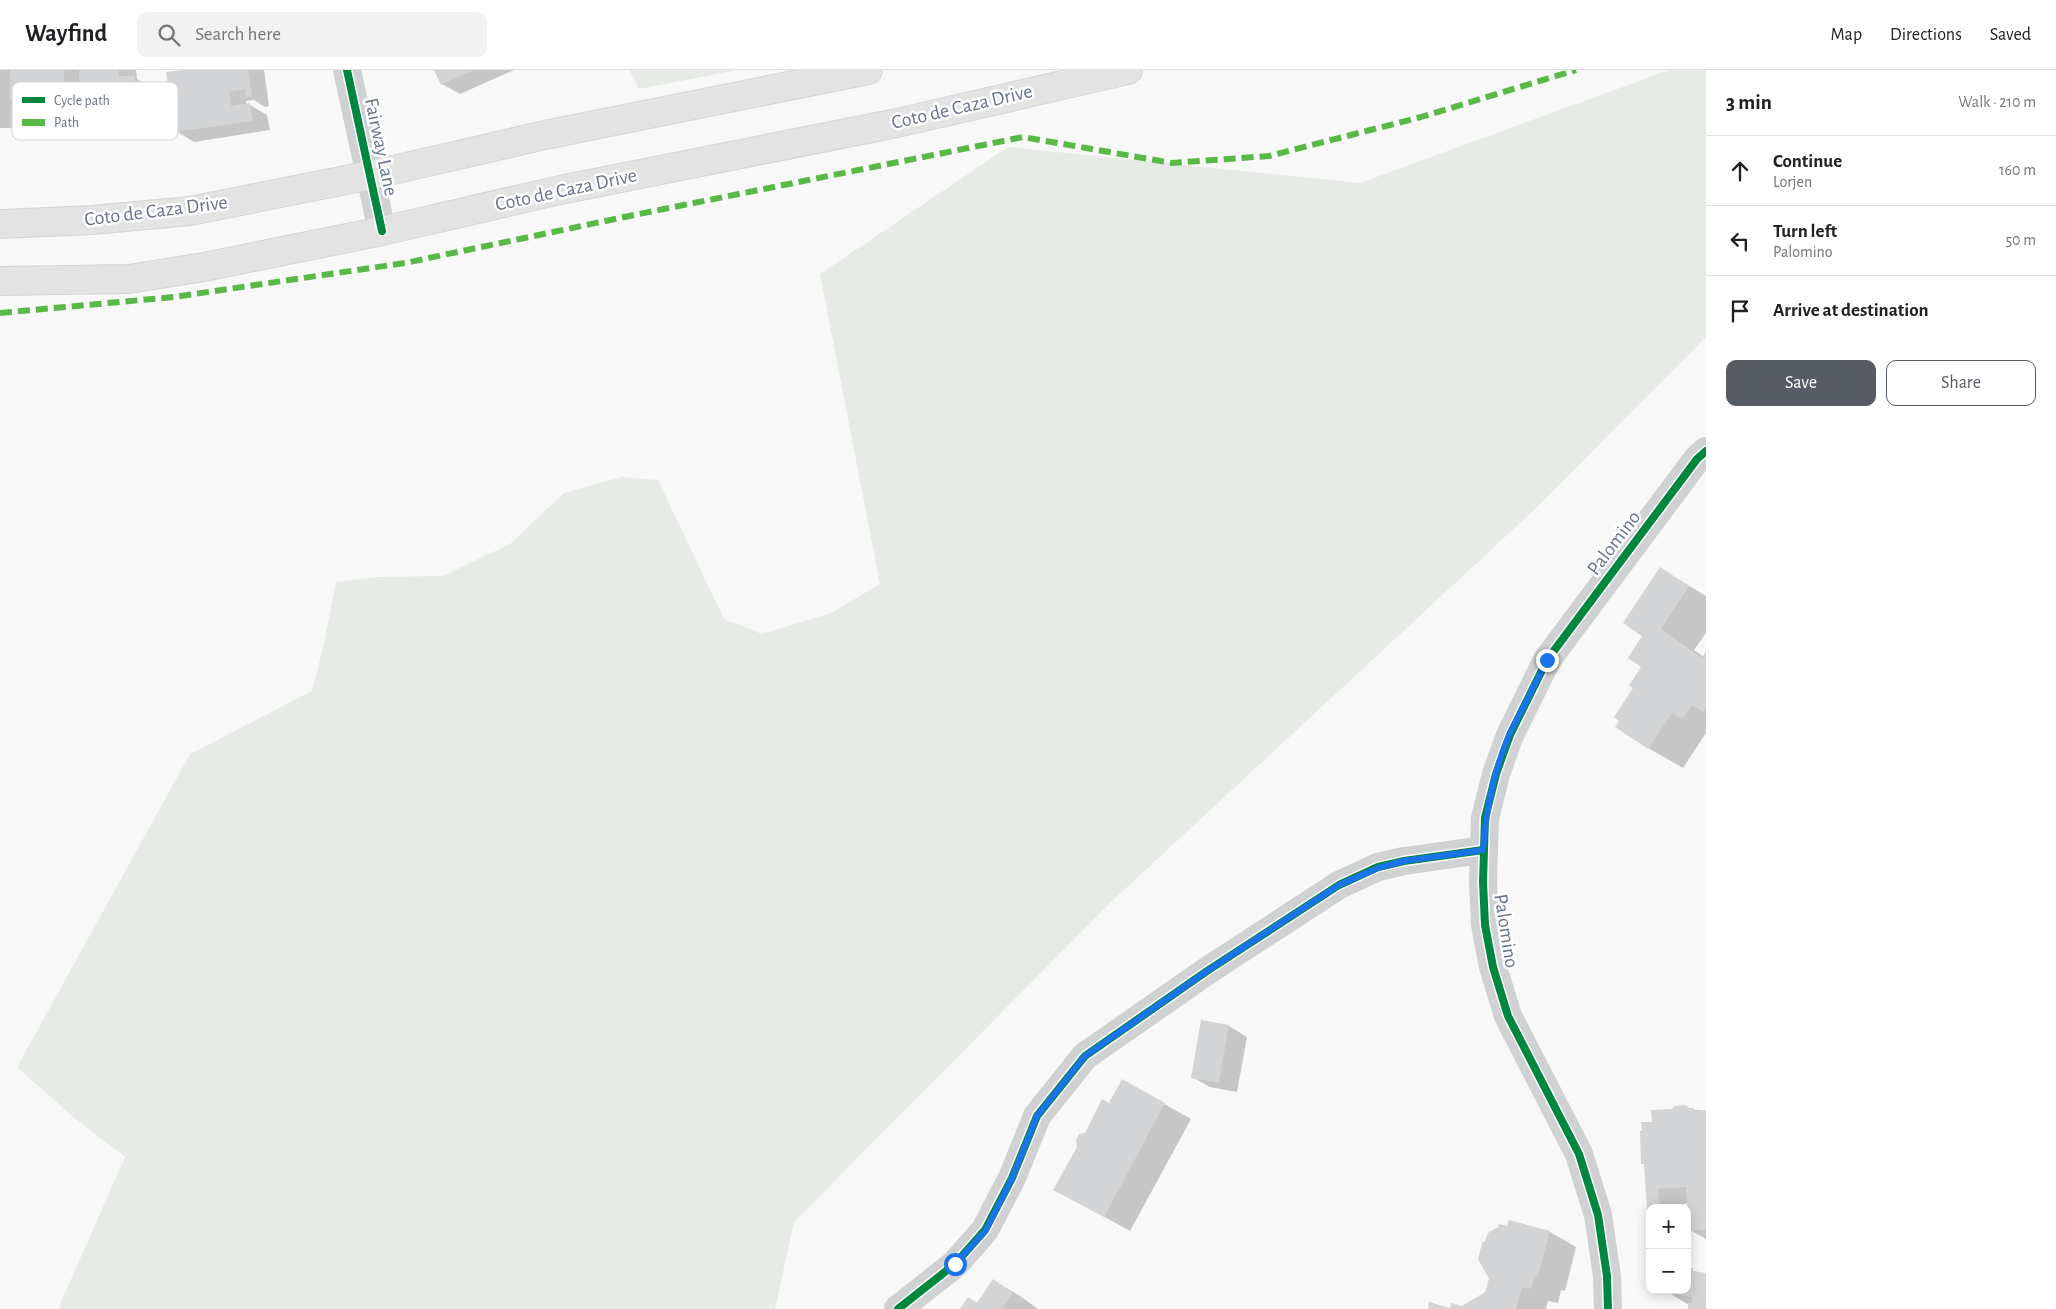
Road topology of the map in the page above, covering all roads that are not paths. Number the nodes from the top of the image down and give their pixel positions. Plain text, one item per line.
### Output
1 (347, 70) edge
2 (868, 70) edge
3 (1128, 70) edge
4 (371, 175) junction
5 (0, 224) edge
6 (382, 231) junction
7 (0, 281) edge
8 (1706, 451) edge
9 (1483, 850) junction
10 (898, 1309) edge
11 (1608, 1309) edge

1 - 4 street, Fairway Lane
2 - 4 main road, Coto de Caza Drive
3 - 6 main road, Coto de Caza Drive
4 - 5 main road, Coto de Caza Drive
4 - 6 street, Fairway Lane
6 - 7 main road, Coto de Caza Drive
8 - 9 street, Palomino
9 - 10 street
9 - 11 street, Palomino

